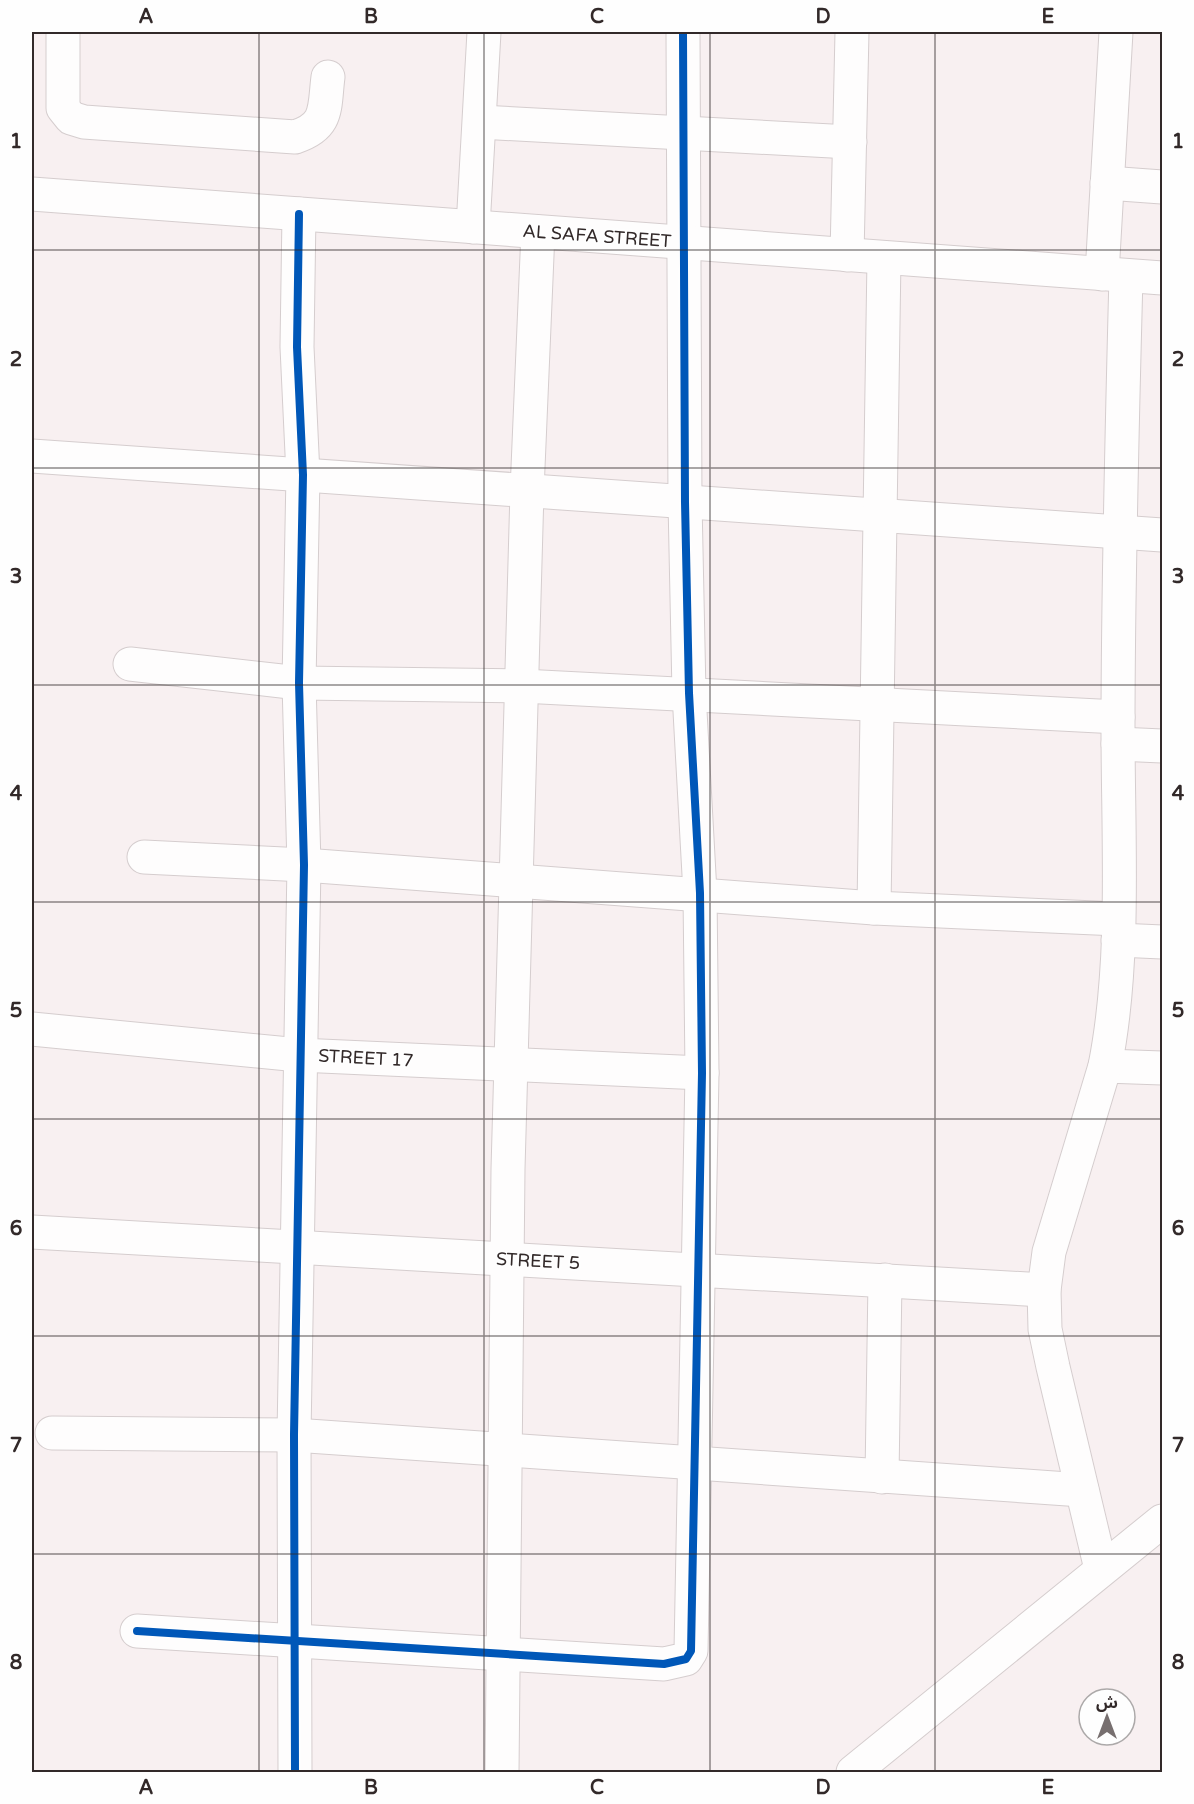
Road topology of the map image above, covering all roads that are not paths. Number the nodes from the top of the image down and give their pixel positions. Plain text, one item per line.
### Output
1 (63, 32) edge
2 (484, 32) edge
3 (683, 32) edge
4 (852, 32) edge
5 (1116, 32) edge
6 (328, 77) dead end
7 (480, 122) junction
8 (683, 133) junction
9 (850, 142) junction
10 (1107, 183) junction
11 (1162, 187) edge
12 (32, 194) edge
13 (299, 214) junction
14 (473, 227) junction
15 (538, 232) junction
16 (683, 243) junction
17 (847, 255) junction
18 (885, 258) junction
19 (1114, 275) junction
20 (1162, 278) edge
21 (32, 456) edge
22 (303, 475) junction
23 (527, 491) junction
24 (685, 502) junction
25 (880, 514) junction
26 (1119, 532) junction
27 (1162, 535) edge
28 (130, 664) dead end
29 (299, 683) junction
30 (522, 686) junction
31 (689, 693) junction
32 (875, 705) junction
33 (1118, 730) junction
34 (1162, 746) edge
35 (144, 857) dead end
36 (304, 866) junction
37 (517, 881) junction
38 (700, 893) junction
39 (874, 908) junction
40 (1118, 930) junction
41 (1162, 942) edge
42 (32, 1029) edge
43 (299, 1055) junction
44 (513, 1065) junction
45 (1105, 1066) junction
46 (1162, 1068) edge
47 (702, 1073) junction
48 (32, 1232) edge
49 (298, 1247) junction
50 (507, 1259) junction
51 (698, 1270) junction
52 (885, 1280) junction
53 (1044, 1290) junction
54 (52, 1433) dead end
55 (294, 1435) junction
56 (505, 1450) junction
57 (695, 1464) junction
58 (882, 1478) junction
59 (1082, 1490) junction
60 (1162, 1521) edge
61 (1101, 1569) junction
62 (137, 1631) dead end
63 (295, 1641) junction
64 (505, 1654) junction
65 (296, 1773) edge
66 (502, 1773) edge
67 (853, 1773) edge

1 - 6 street
2 - 7 street
3 - 8 street
4 - 9 street
5 - 10 street
7 - 8 street
7 - 14 street
8 - 9 street
8 - 16 street
9 - 17 street
10 - 11 street
10 - 19 street
12 - 13 street, AL SAFA STREET
13 - 14 street, AL SAFA STREET
13 - 22 street
14 - 15 street, AL SAFA STREET
15 - 16 street, AL SAFA STREET
15 - 23 street
16 - 17 street, AL SAFA STREET
16 - 24 street
17 - 18 street, AL SAFA STREET
18 - 19 street, AL SAFA STREET
18 - 25 street
19 - 20 street, AL SAFA STREET
19 - 26 street
21 - 22 street
22 - 23 street
22 - 29 street
23 - 24 street
23 - 30 street
24 - 25 street
24 - 31 street
25 - 26 street
25 - 32 street
26 - 27 street
26 - 33 street
28 - 29 street
29 - 30 street
29 - 36 street
30 - 31 street
30 - 37 street
31 - 32 street
31 - 38 street
32 - 33 street
32 - 39 street
33 - 34 street
33 - 40 street
35 - 36 street
36 - 37 street
36 - 43 street
37 - 38 street
37 - 44 street
38 - 39 street
38 - 47 street
39 - 40 street
40 - 41 street
40 - 45 street
42 - 43 street, STREET 17
43 - 44 street, STREET 17
43 - 49 street
44 - 47 street, STREET 17
44 - 50 street
45 - 46 street
45 - 53 street
47 - 51 street
48 - 49 street, STREET 5
49 - 50 street, STREET 5
49 - 55 street
50 - 51 street, STREET 5
50 - 56 street
51 - 52 street, STREET 5
51 - 57 street
52 - 53 street, STREET 5
52 - 58 street
53 - 59 street
54 - 55 street
55 - 56 street
55 - 63 street
56 - 57 street
56 - 64 street
57 - 58 street
57 - 64 street
58 - 59 street
59 - 61 street
60 - 61 street
61 - 67 street
62 - 63 street
63 - 64 street
63 - 65 street
64 - 66 street

